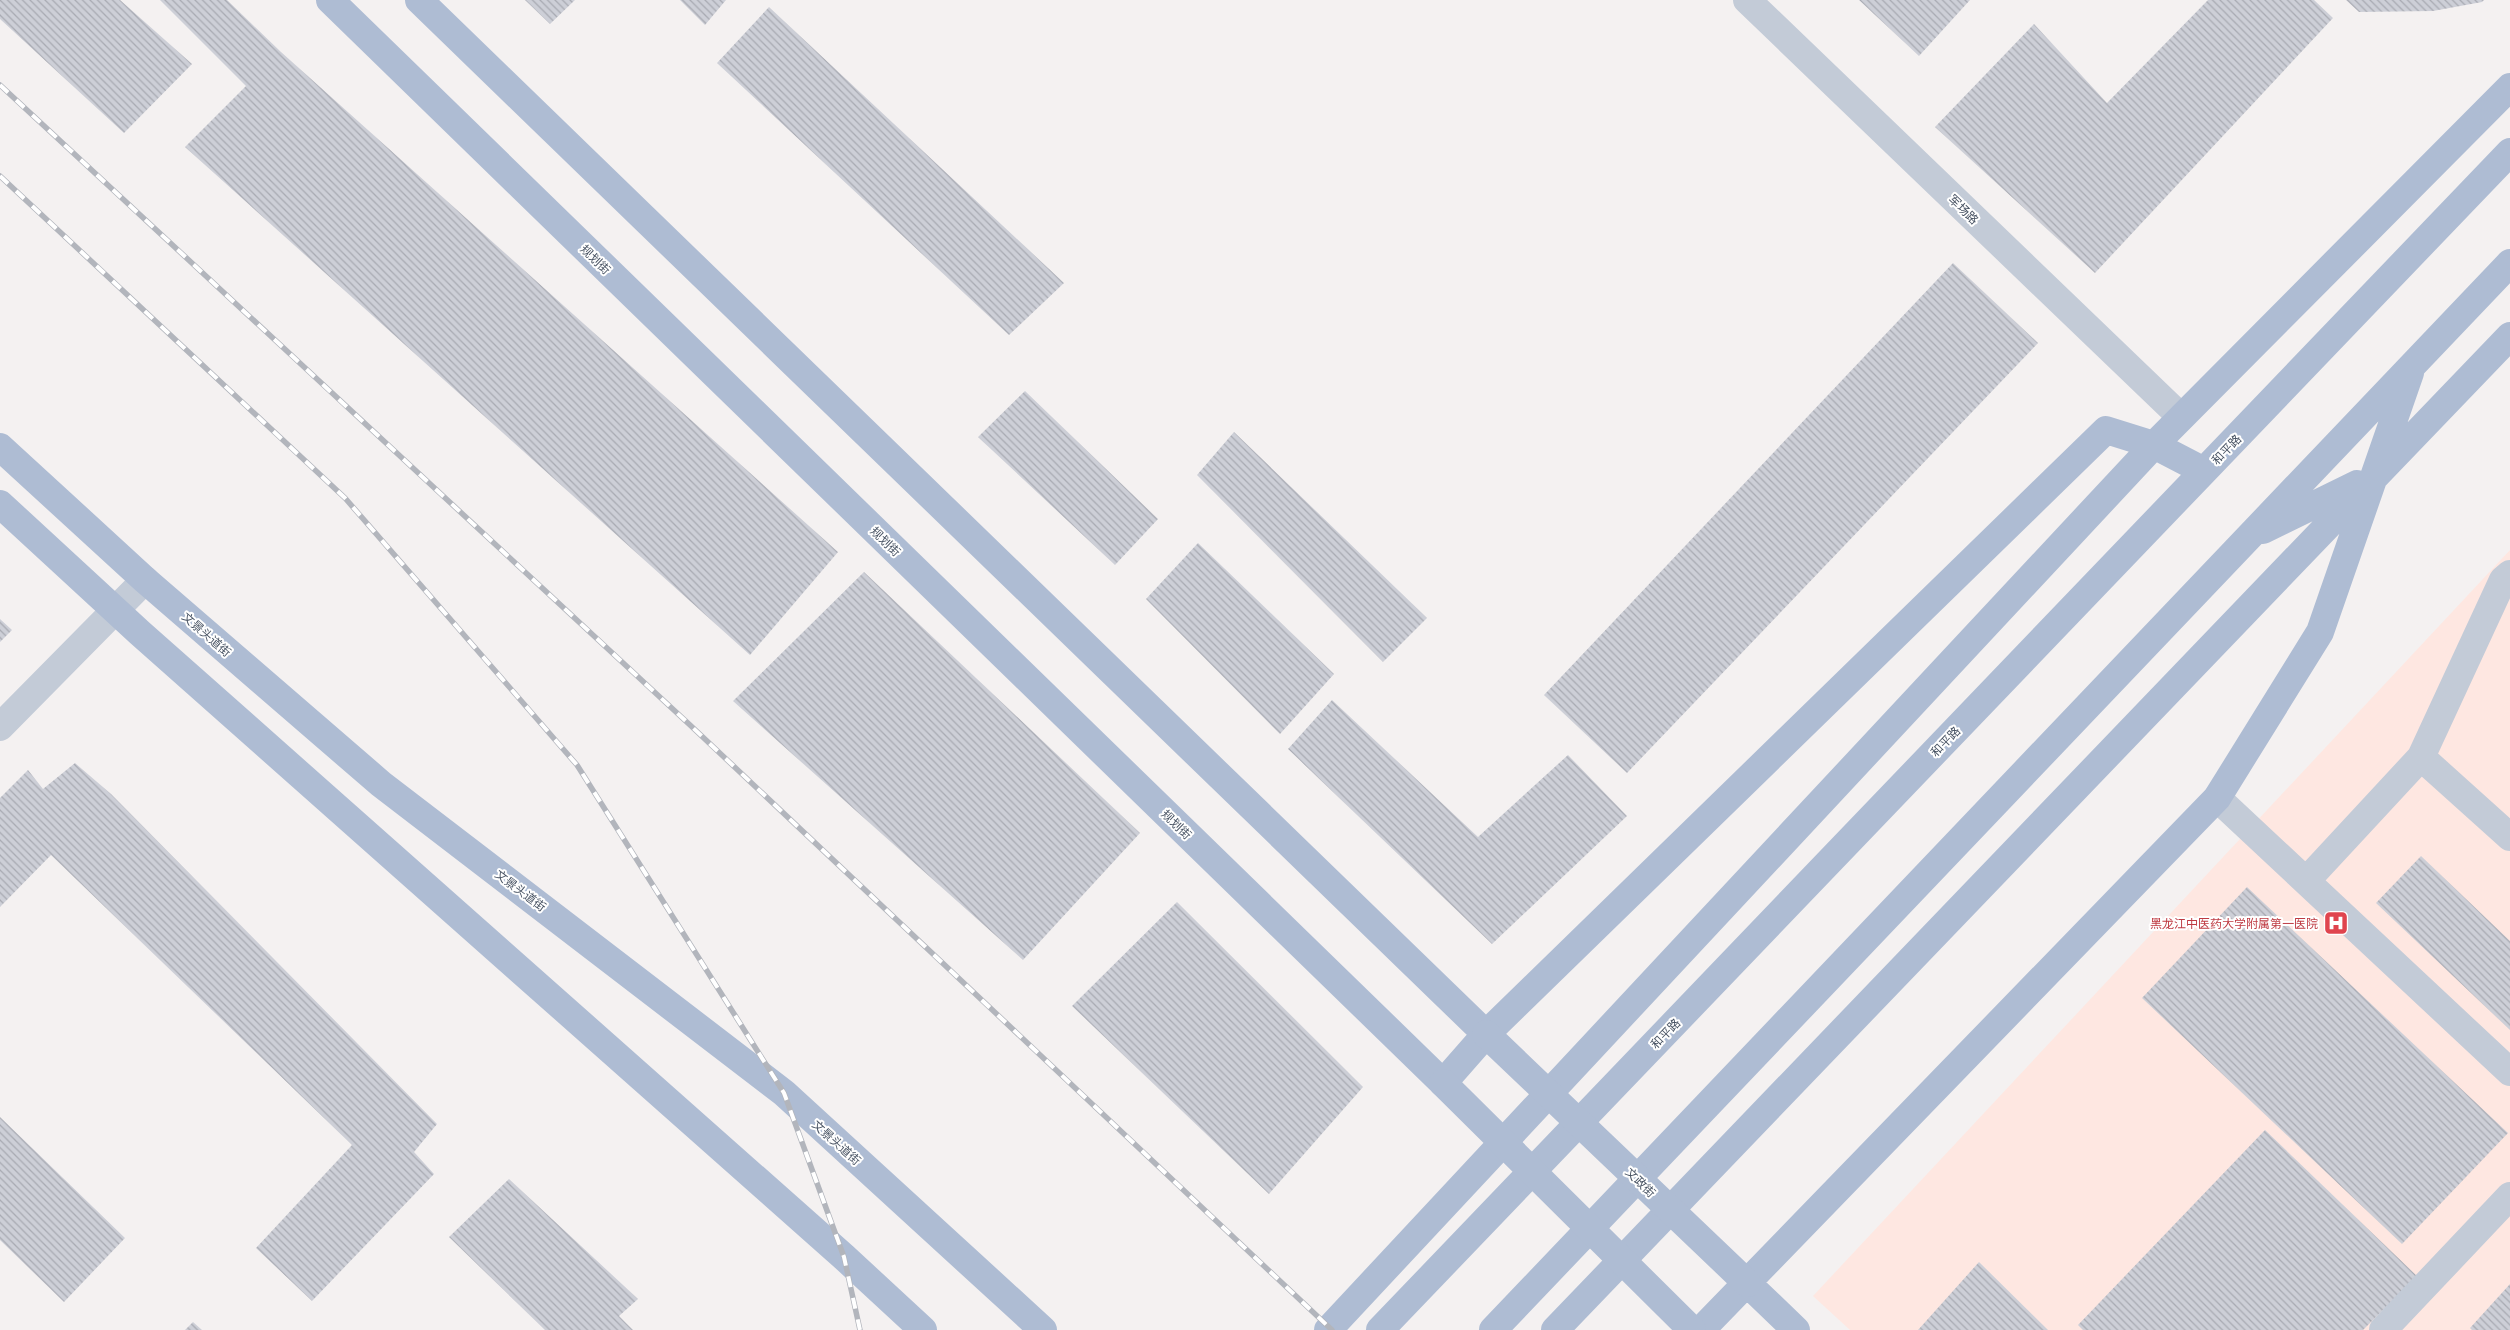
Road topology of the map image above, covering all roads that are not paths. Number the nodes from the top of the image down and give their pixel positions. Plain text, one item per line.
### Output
1 (330, 0) edge
2 (419, 0) edge
3 (1747, 0) edge
4 (2510, 87) edge
5 (2510, 152) edge
6 (2510, 263) edge
7 (2510, 336) edge
8 (2412, 365) junction
9 (2181, 417) junction
10 (2154, 445) junction
11 (0, 447) edge
12 (2204, 471) junction
13 (2375, 474) junction
14 (0, 504) edge
15 (2246, 539) junction
16 (2510, 574) edge
17 (145, 580) junction
18 (115, 610) junction
19 (0, 727) edge
20 (2422, 757) junction
21 (2217, 798) junction
22 (2510, 837) edge
23 (2306, 882) junction
24 (1486, 1034) junction
25 (2510, 1072) edge
26 (1443, 1083) junction
27 (2510, 1196) edge
28 (1748, 1283) junction
29 (923, 1330) edge
30 (1043, 1330) edge
31 (1328, 1330) edge
32 (1380, 1330) edge
33 (1493, 1330) edge
34 (1555, 1330) edge
35 (1692, 1330) edge
36 (1701, 1330) edge
37 (1796, 1330) edge
38 (2382, 1330) edge

1 - 26 main road, 规划街
2 - 24 main road
3 - 9 street, 军场路
4 - 9 main road
5 - 12 main road, 和平路
6 - 8 main road
7 - 13 main road
8 - 13 main road
8 - 15 main road
9 - 10 main road
10 - 12 main road
10 - 24 main road
10 - 31 main road
11 - 17 main road, 文景头道街
12 - 32 main road, 和平路
13 - 15 main road
13 - 21 main road
13 - 34 main road
14 - 18 main road
15 - 33 main road
16 - 20 street
17 - 18 street
17 - 30 main road, 文景头道街
18 - 19 street
18 - 29 main road
20 - 22 street
20 - 23 street
21 - 23 street
21 - 28 main road
23 - 25 street
24 - 26 main road
24 - 28 main road, 文政街, bridge
26 - 35 main road, bridge
27 - 38 street
28 - 36 main road
28 - 37 main road, 文政街

